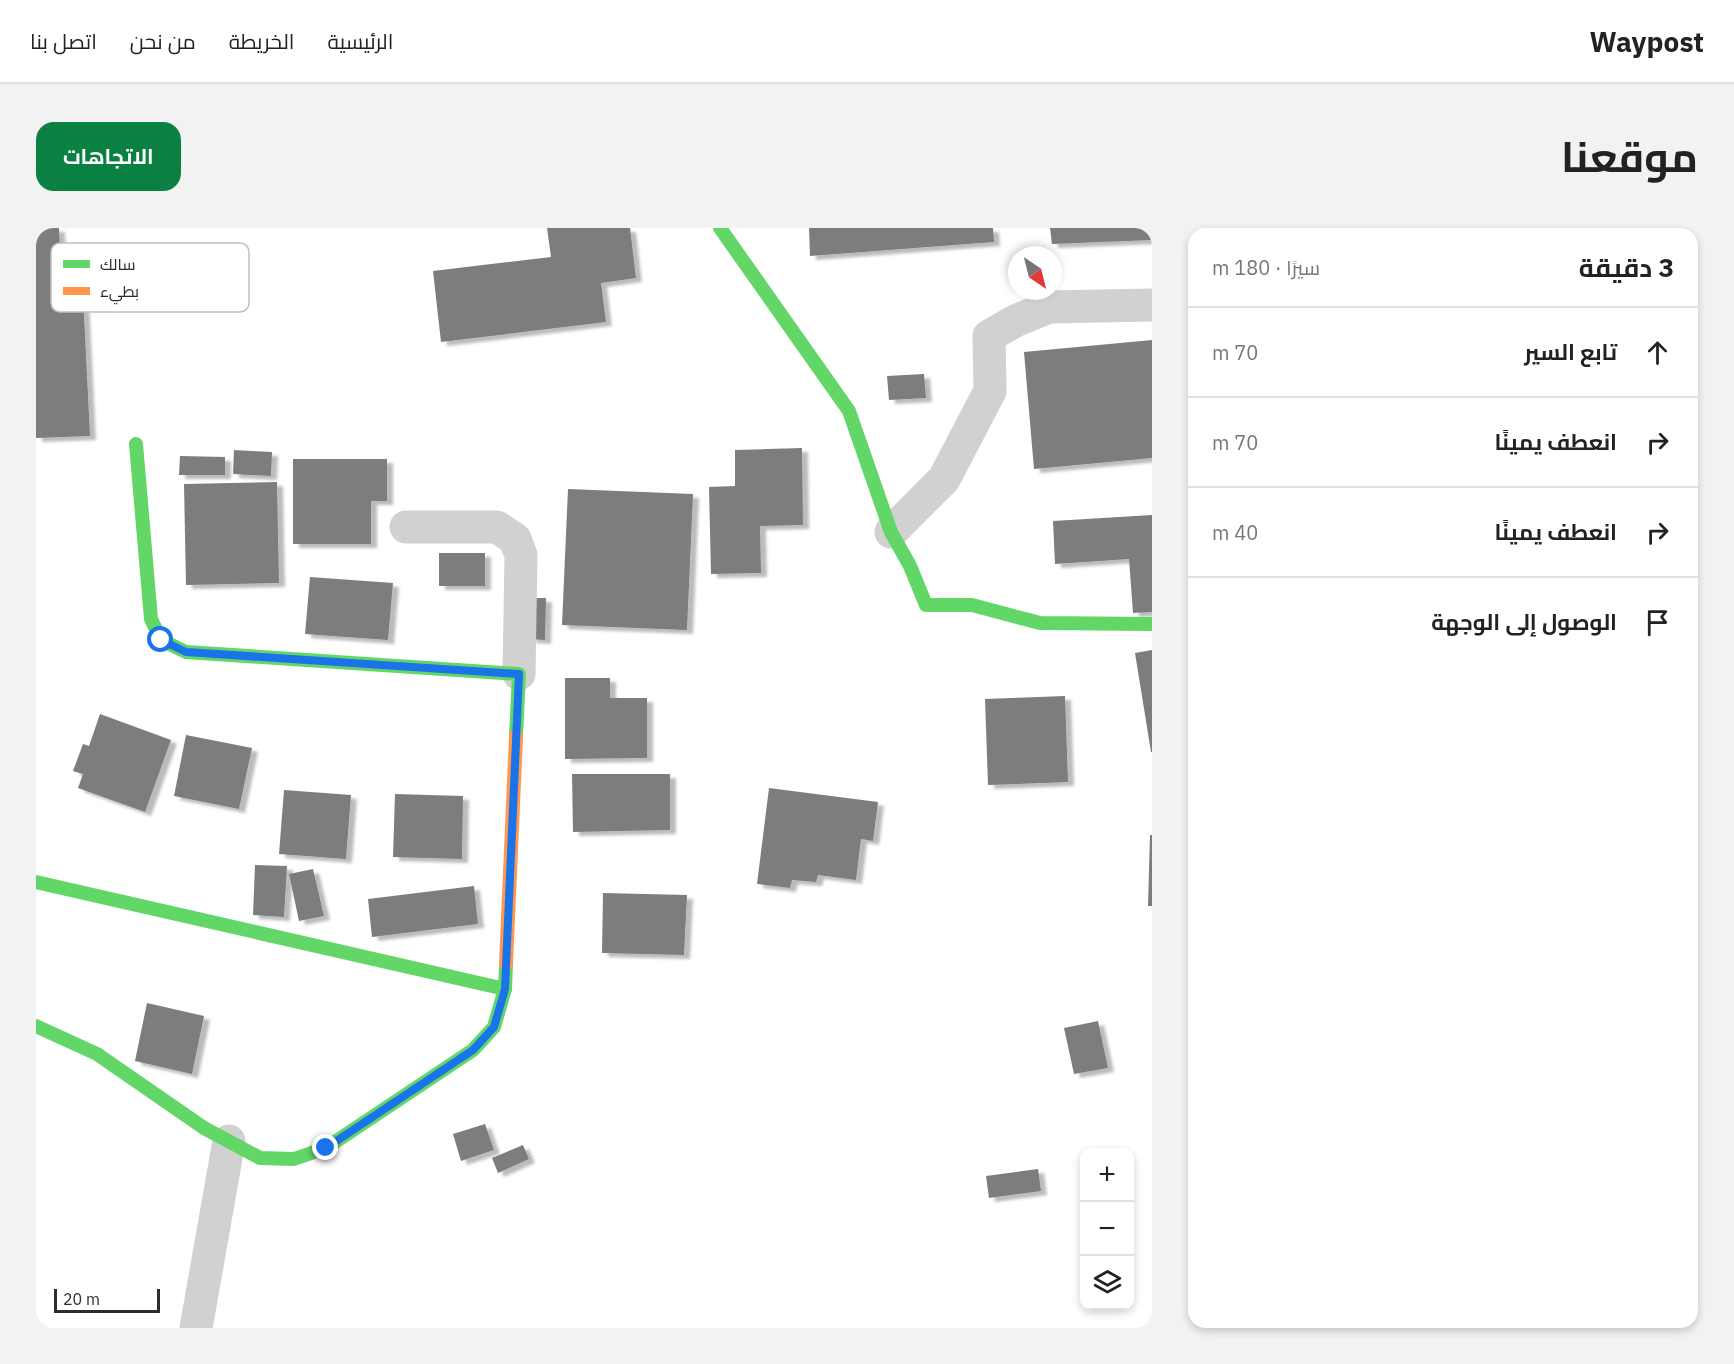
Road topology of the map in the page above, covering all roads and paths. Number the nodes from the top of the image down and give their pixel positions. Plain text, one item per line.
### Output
1 (720, 228) edge
2 (1152, 305) edge
3 (136, 444) dead end
4 (406, 527) dead end
5 (891, 532) junction
6 (1152, 624) edge
7 (519, 674) junction
8 (36, 882) edge
9 (505, 989) junction
10 (36, 1026) edge
11 (228, 1141) junction
12 (196, 1328) edge

1 - 5 street
2 - 5 street
3 - 7 street
4 - 7 street
5 - 6 street
7 - 9 street
8 - 9 street
9 - 11 street
10 - 11 street
11 - 12 street

